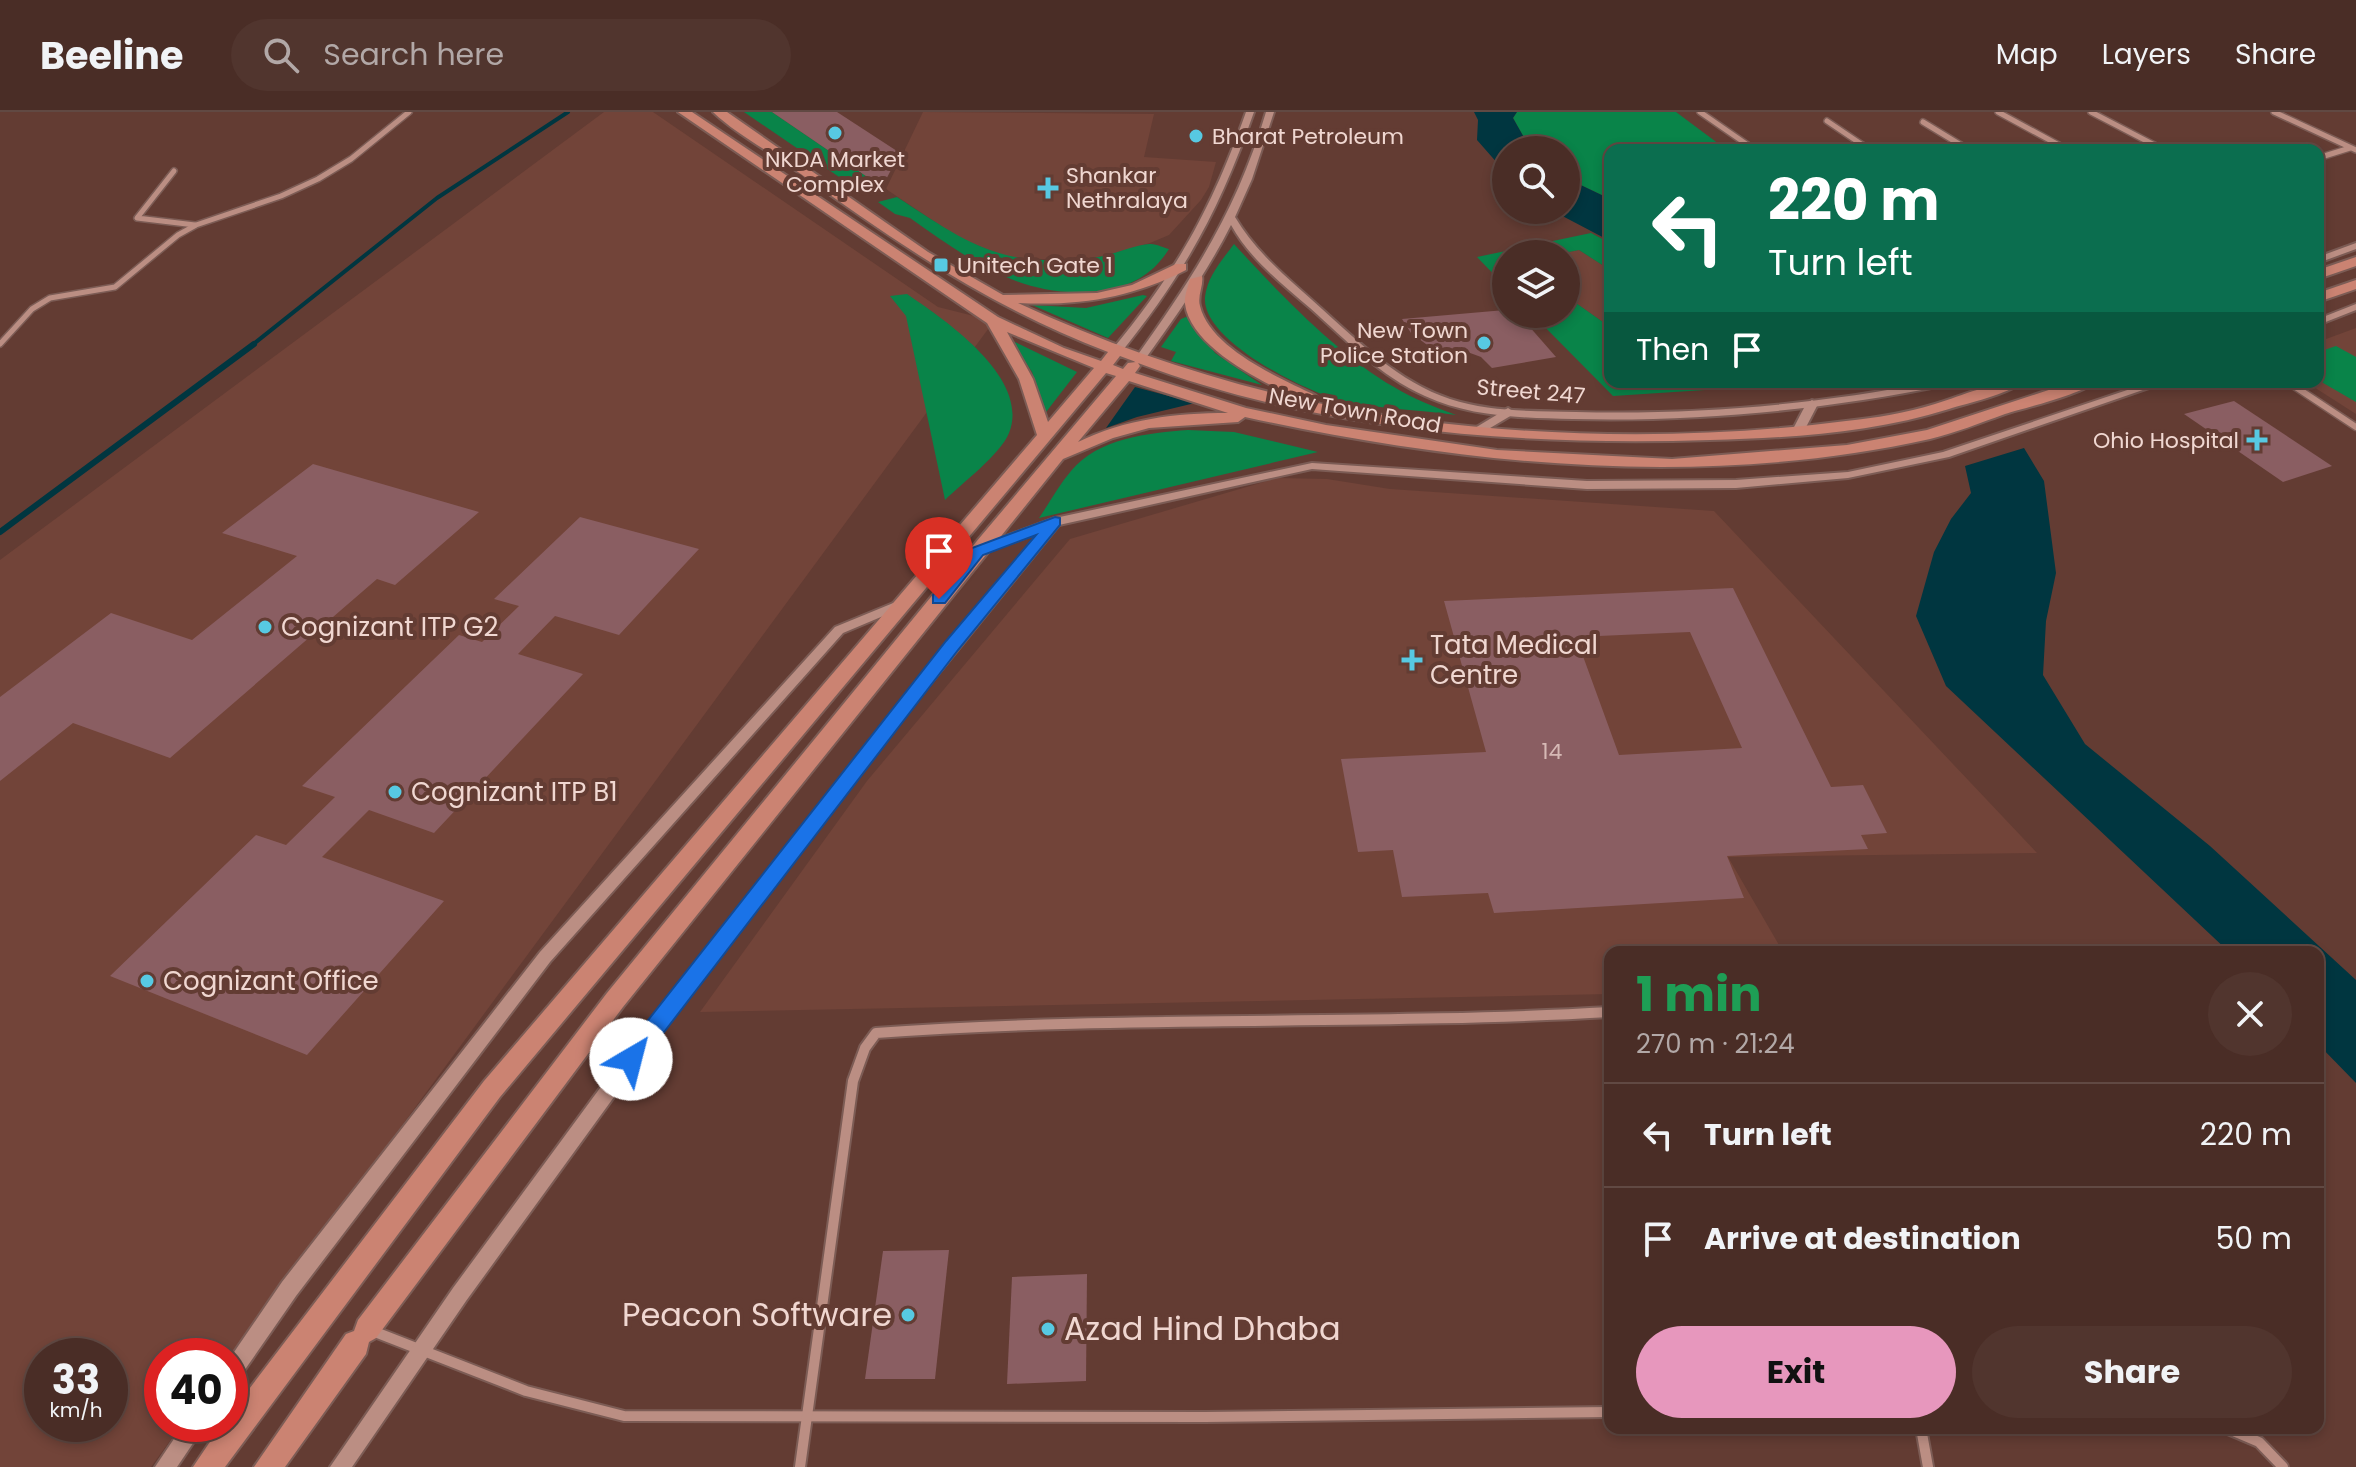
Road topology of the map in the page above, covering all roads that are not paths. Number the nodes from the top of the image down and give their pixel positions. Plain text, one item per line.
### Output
1 (409, 112) edge
2 (684, 112) edge
3 (719, 112) edge
4 (1250, 112) edge
5 (1270, 112) edge
6 (1700, 112) edge
7 (1998, 112) edge
8 (2091, 112) edge
9 (2274, 112) edge
10 (1827, 121) dead end
11 (1923, 122) dead end
12 (1746, 144) edge
13 (1861, 144) edge
14 (1959, 144) edge
15 (2057, 144) edge
16 (2152, 144) edge
17 (2353, 149) edge
18 (2324, 156) edge
19 (174, 171) dead end
20 (1231, 217) junction
21 (196, 225) junction
22 (2356, 246) edge
23 (2324, 258) edge
24 (2356, 261) edge
25 (1181, 267) junction
26 (2324, 273) edge
27 (1197, 279) junction
28 (2356, 284) edge
29 (2324, 296) edge
30 (996, 298) junction
31 (2356, 307) edge
32 (993, 320) junction
33 (2324, 320) edge
34 (0, 344) edge
35 (1109, 360) junction
36 (1132, 368) junction
37 (1910, 388) edge
38 (1995, 388) edge
39 (2070, 388) edge
40 (2143, 388) edge
41 (2297, 388) edge
42 (1812, 404) junction
43 (1340, 412) junction
44 (1508, 412) junction
45 (1262, 417) junction
46 (2356, 427) edge
47 (1476, 431) junction
48 (1798, 431) junction
49 (1044, 434) junction
50 (1055, 461) junction
51 (1055, 522) junction
52 (980, 550) junction
53 (903, 603) junction
54 (1604, 1012) edge
55 (362, 1336) junction
56 (248, 1348) edge
57 (419, 1350) junction
58 (1604, 1412) edge
59 (806, 1417) junction
60 (1922, 1434) edge
61 (2240, 1434) edge
62 (183, 1442) edge
63 (165, 1467) edge
64 (207, 1467) edge
65 (268, 1467) edge
66 (340, 1467) edge
67 (800, 1467) edge
68 (1928, 1467) edge
69 (2283, 1467) edge

1 - 21 street
2 - 32 main road, New Town Road
3 - 30 main road
4 - 25 street
5 - 20 street
6 - 12 street
7 - 15 street
8 - 16 street
9 - 17 street
10 - 13 street
11 - 14 street
17 - 18 street
19 - 21 street
20 - 27 street
20 - 44 street, Street 247
21 - 34 street
22 - 23 street
24 - 26 main road
25 - 30 main road
25 - 35 street
27 - 36 street
27 - 43 main road
28 - 29 main road
30 - 35 main road
31 - 33 street
32 - 35 main road, New Town Road
32 - 49 main road
35 - 36 main road, New Town Road
35 - 49 main road
36 - 43 main road
36 - 45 main road, New Town Road
36 - 50 main road
37 - 42 street, Street 247
38 - 48 main road
39 - 45 main road, New Town Road
40 - 51 street
41 - 46 street
42 - 44 street, Street 247
42 - 48 main road
43 - 47 main road
44 - 47 main road
45 - 50 main road
47 - 48 main road
49 - 53 main road
50 - 52 main road
51 - 52 street
51 - 57 street
52 - 55 main road
53 - 56 street
53 - 64 main road
54 - 59 street
55 - 57 street
55 - 65 main road
57 - 59 street
57 - 66 street
58 - 59 street
59 - 67 street
60 - 68 street
61 - 69 street
62 - 63 street

